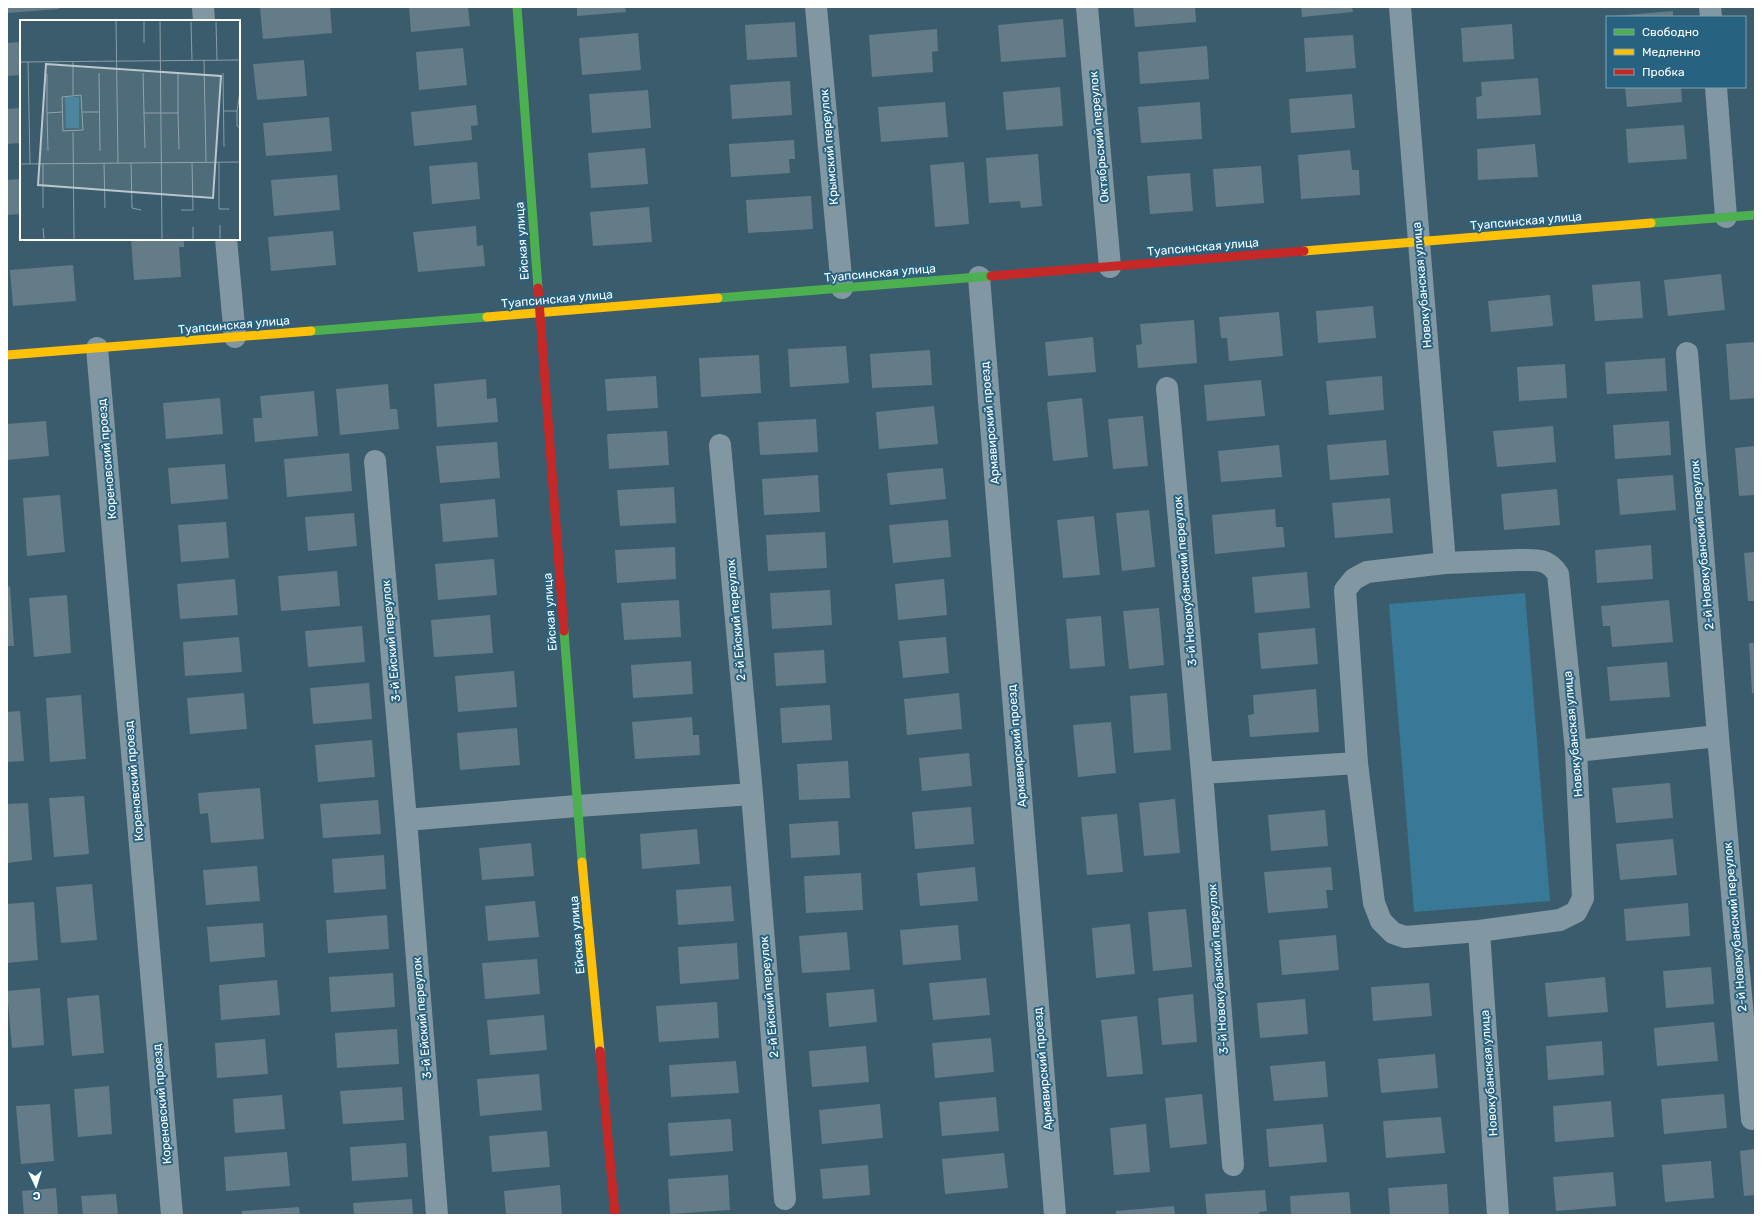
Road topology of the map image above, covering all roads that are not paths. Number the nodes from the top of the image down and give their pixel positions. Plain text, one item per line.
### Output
1 (203, 7) edge
2 (517, 7) edge
3 (816, 7) edge
4 (1087, 7) edge
5 (1400, 7) edge
6 (204, 20) edge
7 (1716, 88) edge
8 (1755, 215) edge
9 (1726, 217) junction
10 (226, 240) edge
11 (1418, 242) junction
12 (1110, 267) junction
13 (978, 277) junction
14 (842, 288) junction
15 (540, 313) junction
16 (235, 337) junction
17 (97, 348) junction
18 (1686, 353) dead end
19 (7, 355) edge
20 (1167, 388) dead end
21 (720, 445) dead end
22 (376, 461) dead end
23 (1445, 563) junction
24 (1718, 736) junction
25 (1576, 751) junction
26 (1356, 763) junction
27 (1202, 773) junction
28 (752, 794) junction
29 (577, 806) junction
30 (406, 820) junction
31 (1479, 931) junction
32 (1752, 1119) dead end
33 (1233, 1165) dead end
34 (785, 1199) dead end
35 (172, 1215) edge
36 (438, 1215) edge
37 (615, 1215) edge
38 (1055, 1215) edge
39 (1498, 1215) edge

1 - 6 street
2 - 15 street, Ейская улица
3 - 14 street, Крымский переулок
4 - 12 street, Октябрьский переулок
5 - 11 street, Новокубанская улица
7 - 9 street
8 - 9 street, Туапсинская улица
9 - 11 street, Туапсинская улица
10 - 16 street
11 - 12 street, Туапсинская улица
11 - 23 street, Новокубанская улица
12 - 13 street, Туапсинская улица
13 - 14 street, Туапсинская улица
13 - 38 street, Армавирский проезд
14 - 15 street, Туапсинская улица
15 - 16 street, Туапсинская улица
15 - 29 street, Ейская улица
16 - 17 street, Туапсинская улица
17 - 19 street, Туапсинская улица
17 - 35 street, Кореновский проезд
18 - 24 street, 2-й Новокубанский переулок
20 - 27 street, 3-й Новокубанский переулок
21 - 28 street, 2-й Ейский переулок
22 - 30 street, 3-й Ейский переулок
23 - 25 street, Новокубанская улица
23 - 26 street, Новокубанская улица
24 - 25 street
24 - 32 street, 2-й Новокубанский переулок
25 - 31 street, Новокубанская улица
26 - 27 street
26 - 31 street, Новокубанская улица
27 - 33 street, 3-й Новокубанский переулок
28 - 29 street
28 - 34 street, 2-й Ейский переулок
29 - 30 street
29 - 37 street, Ейская улица
30 - 36 street, 3-й Ейский переулок
31 - 39 street, Новокубанская улица

